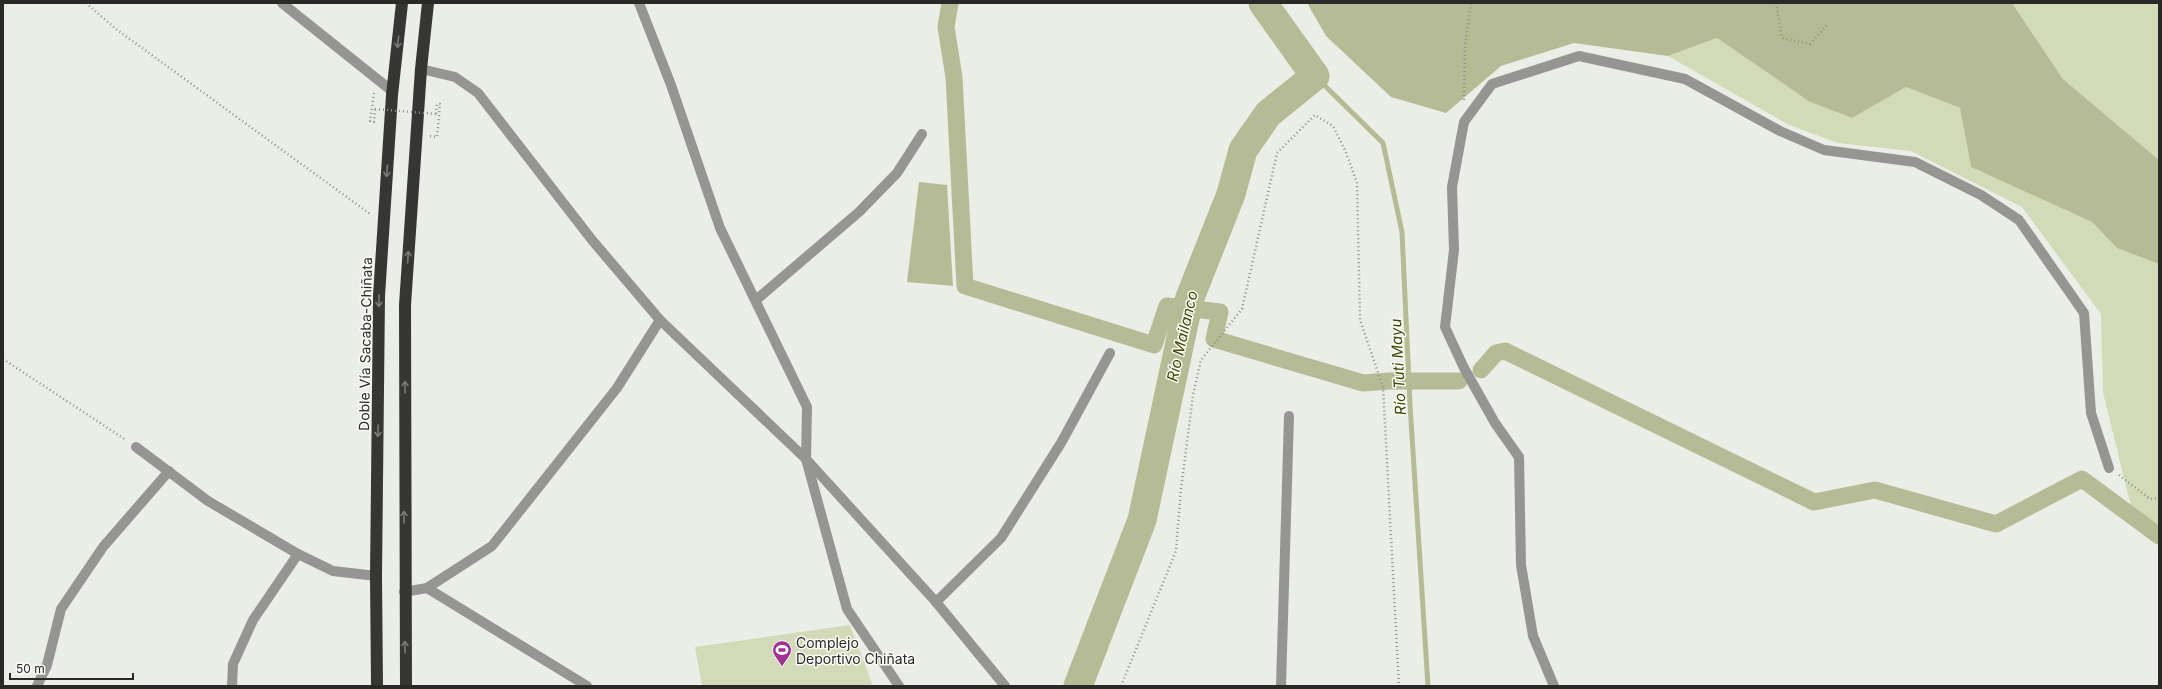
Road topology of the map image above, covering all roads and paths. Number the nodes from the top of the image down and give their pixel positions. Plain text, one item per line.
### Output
1 (86, 3) edge
2 (282, 3) edge
3 (402, 3) edge
4 (428, 3) edge
5 (639, 3) edge
6 (1471, 3) edge
7 (1776, 3) edge
8 (1827, 25) dead end
9 (421, 69) junction
10 (392, 91) junction
11 (373, 93) dead end
12 (1464, 122) junction
13 (922, 134) dead end
14 (437, 137) dead end
15 (383, 224) junction
16 (756, 300) junction
17 (660, 320) junction
18 (1110, 353) dead end
19 (3, 359) edge
20 (1289, 416) dead end
21 (136, 447) joint
22 (806, 459) junction
23 (2109, 468) joint
24 (169, 471) junction
25 (2159, 498) edge
26 (298, 554) junction
27 (376, 576) junction
28 (427, 588) junction
29 (404, 592) junction
30 (936, 602) junction
31 (37, 686) edge
32 (232, 686) edge
33 (377, 686) edge
34 (406, 686) edge
35 (587, 686) edge
36 (898, 686) edge
37 (1004, 686) edge
38 (1121, 686) edge
39 (1281, 686) edge
40 (1399, 686) edge
41 (1554, 686) edge

1 - 15 path
2 - 10 street
3 -> 10 highway, Doble Vía Sacaba-Chiñata
4 - 9 highway
5 - 16 street
6 - 12 path
7 - 8 path
9 - 17 street
29 -> 9 highway
10 -> 15 highway, Doble Vía Sacaba-Chiñata
11 - 14 path, bridge
12 - 23 street
12 - 41 street
13 - 16 street
15 -> 27 highway, Doble Vía Sacaba-Chiñata
16 - 22 street
17 - 22 street
17 - 28 street
18 - 30 street
19 - 21 path
20 - 39 street
21 - 24 street
22 - 30 street
22 - 36 street
23 - 25 path
24 - 26 street
24 - 31 street
26 - 27 street
26 - 32 street
27 - 33 highway, Doble Vía Sacaba-Chiñata
28 - 29 street
28 - 35 street
34 -> 29 highway
30 - 37 street
38 - 40 path

